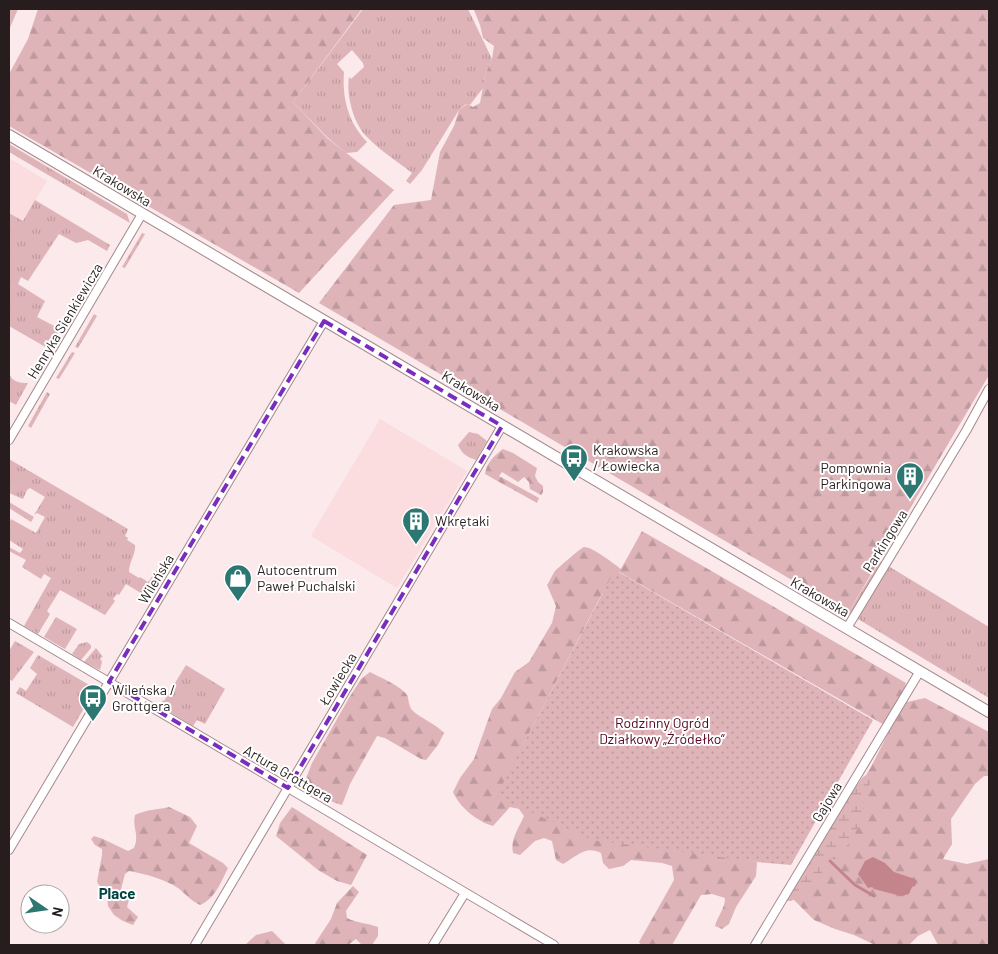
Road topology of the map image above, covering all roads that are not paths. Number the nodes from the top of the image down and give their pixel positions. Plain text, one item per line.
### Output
1 (9, 135) edge
2 (142, 214) junction
3 (324, 321) junction
4 (989, 389) edge
5 (502, 426) junction
6 (9, 440) edge
7 (9, 623) edge
8 (847, 628) junction
9 (920, 671) junction
10 (108, 682) junction
11 (989, 712) edge
12 (288, 788) junction
13 (9, 850) edge
14 (464, 893) junction
15 (195, 945) edge
16 (433, 945) edge
17 (554, 945) edge
18 (755, 945) edge

1 - 2 street, Krakowska
2 - 3 street, Krakowska
2 - 6 street, Henryka Sienkiewicza
3 - 5 street, Krakowska
3 - 10 street, Wileńska
4 - 8 street, Parkingowa
5 - 8 street, Krakowska
5 - 12 street, Łowiecka
7 - 10 street, Artura Grottgera
8 - 9 street, Krakowska
9 - 11 street, Krakowska
9 - 18 street, Gajowa
10 - 12 street, Artura Grottgera
10 - 13 street, Wileńska
12 - 14 street, Artura Grottgera
12 - 15 street, Łowiecka
14 - 16 street
14 - 17 street, Artura Grottgera

